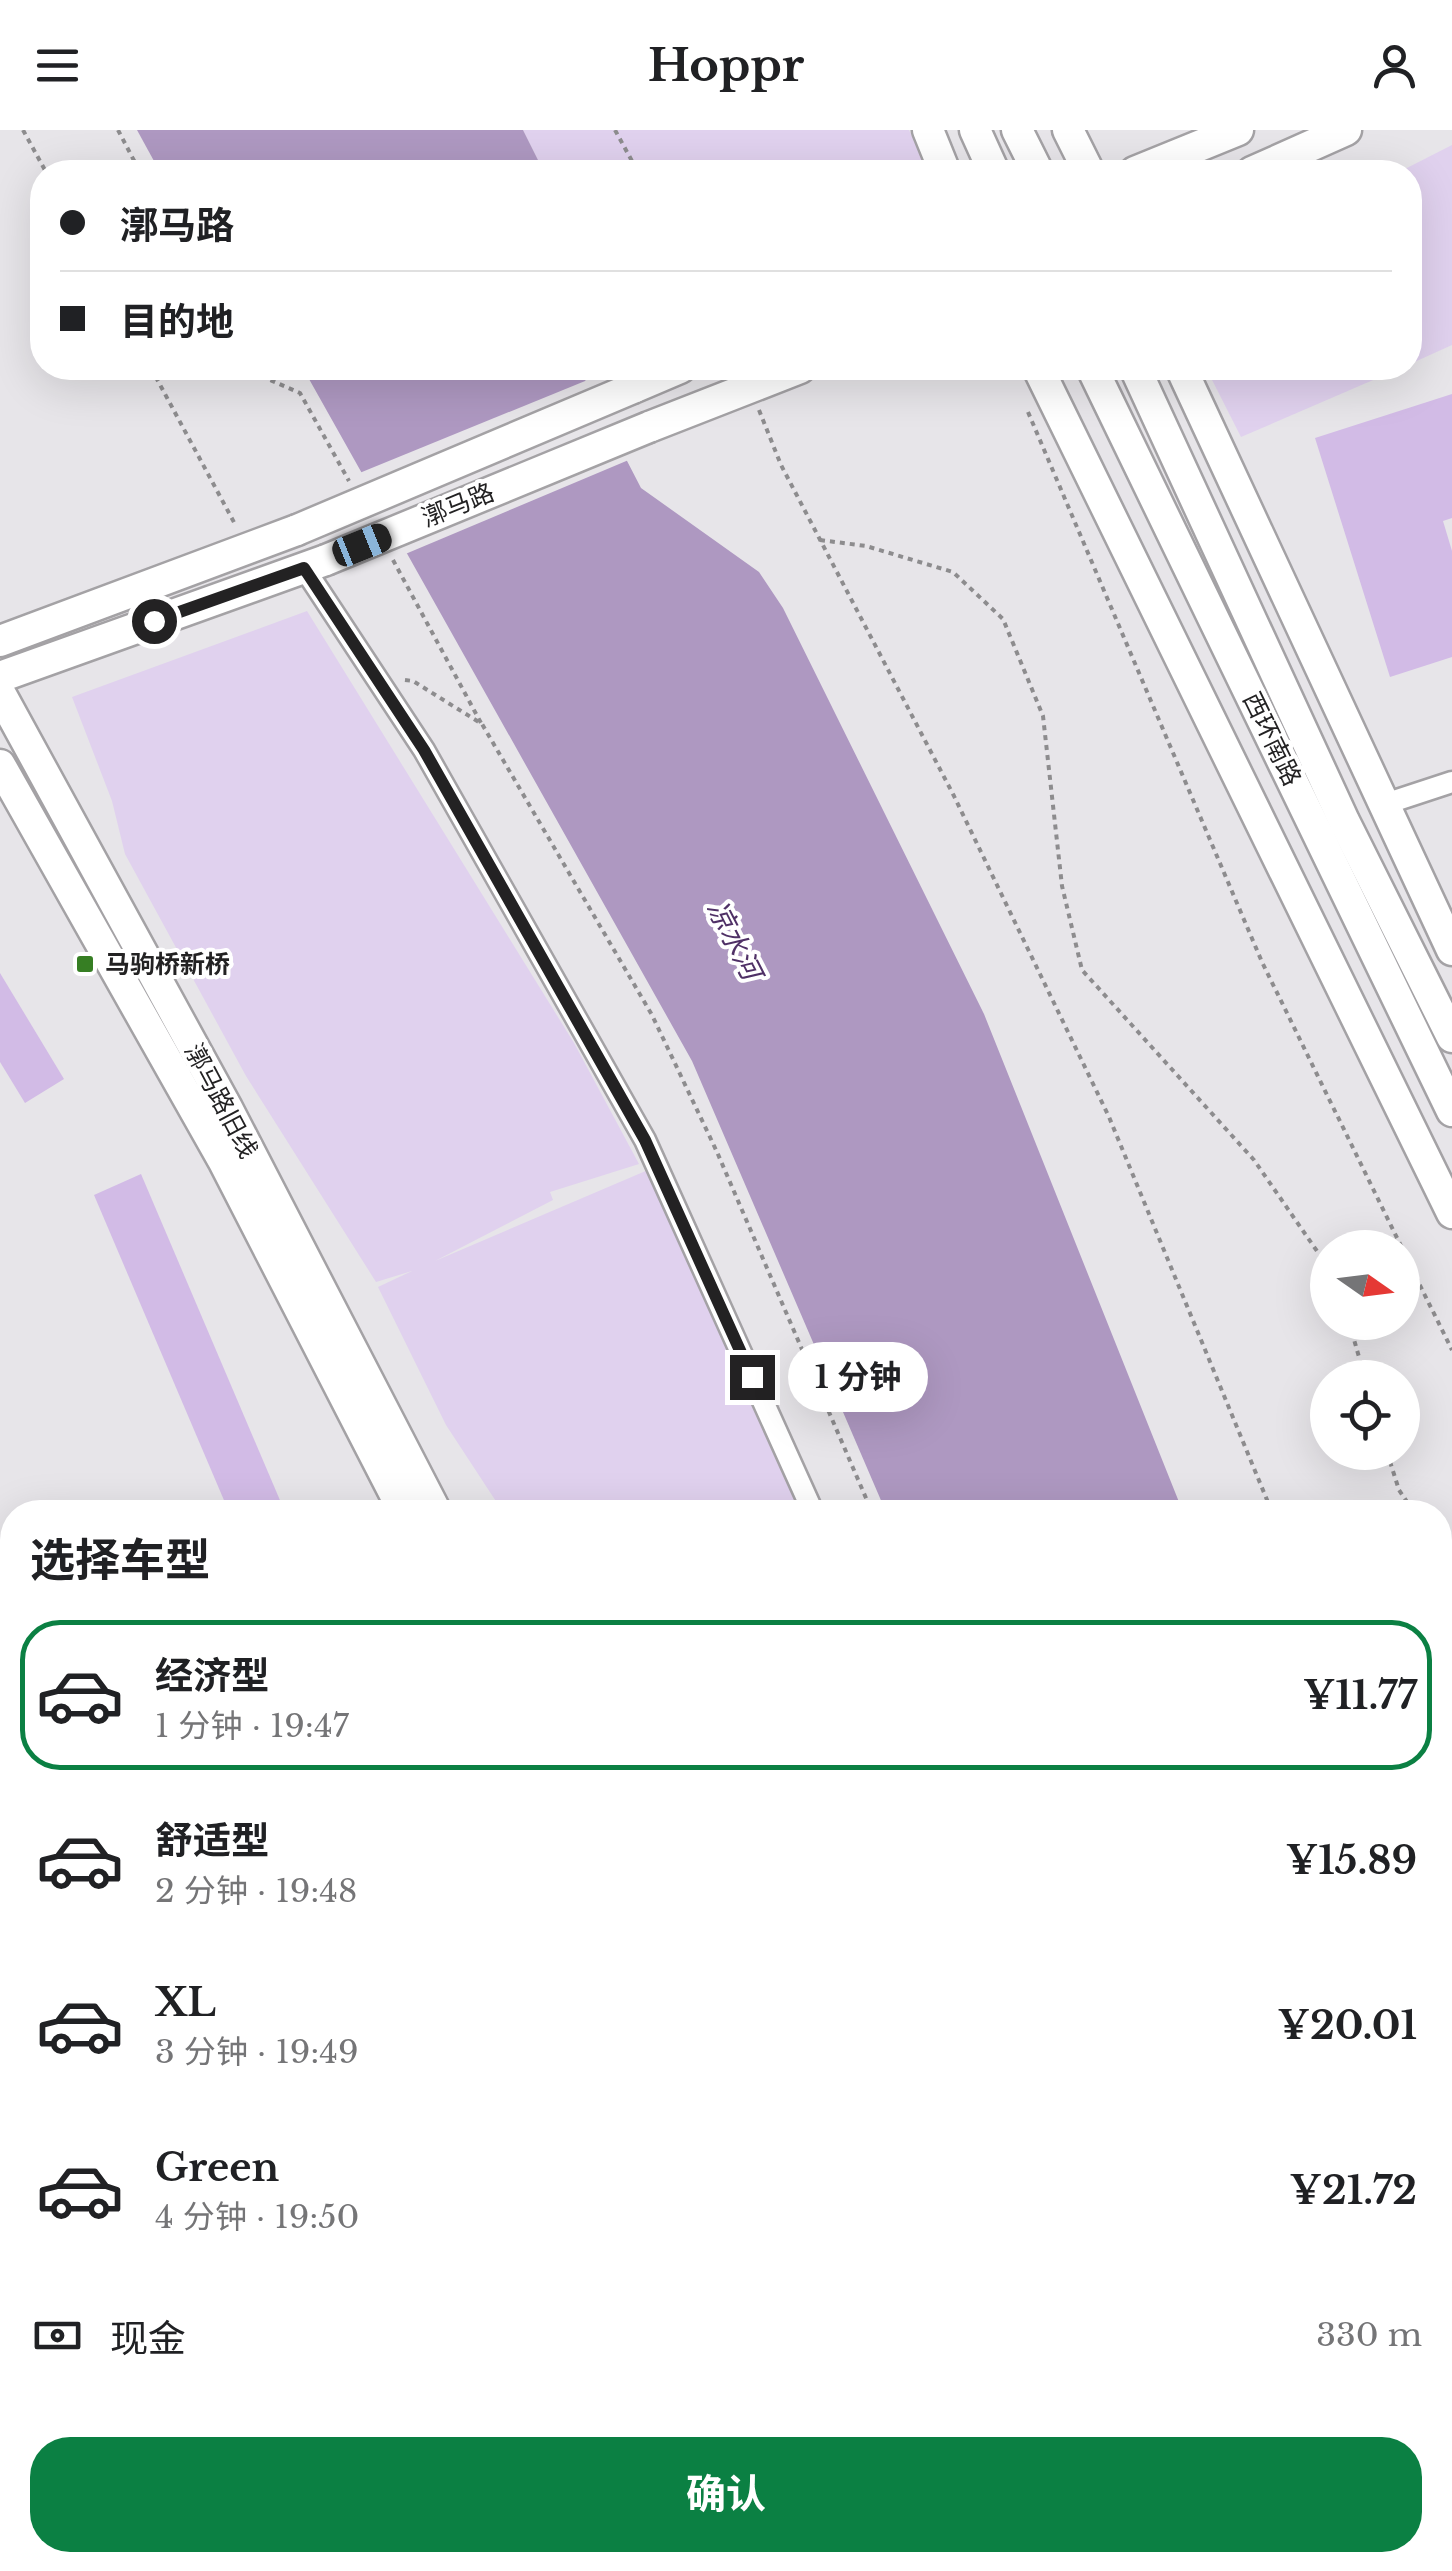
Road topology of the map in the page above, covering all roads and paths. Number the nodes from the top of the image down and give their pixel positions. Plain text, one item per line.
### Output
1 (23, 130) edge
2 (118, 130) edge
3 (616, 130) edge
4 (928, 130) edge
5 (974, 130) edge
6 (1017, 130) edge
7 (1068, 130) edge
8 (1238, 130) edge
9 (1346, 130) edge
10 (39, 160) edge
11 (134, 160) edge
12 (632, 160) edge
13 (941, 160) edge
14 (988, 160) edge
15 (1032, 160) edge
16 (1083, 160) edge
17 (1164, 160) edge
18 (1279, 160) edge
19 (157, 380) edge
20 (651, 380) edge
21 (768, 380) edge
22 (1044, 380) edge
23 (1098, 380) edge
24 (1141, 380) edge
25 (1186, 380) edge
26 (750, 387) junction
27 (1025, 401) dead end
28 (1258, 537) junction
29 (820, 540) junction
30 (248, 550) junction
31 (315, 564) junction
32 (0, 641) edge
33 (1265, 651) junction
34 (0, 677) edge
35 (376, 679) junction
36 (0, 693) edge
37 (0, 765) edge
38 (1452, 782) edge
39 (1382, 805) junction
40 (1452, 950) edge
41 (1452, 1037) edge
42 (1452, 1111) edge
43 (1452, 1212) edge
44 (1393, 1230) edge
45 (1310, 1241) edge
46 (1420, 1285) edge
47 (1452, 1350) edge
48 (1393, 1470) edge
49 (398, 1500) edge
50 (430, 1500) edge
51 (808, 1500) edge
52 (867, 1500) edge
53 (1267, 1500) edge
54 (1405, 1500) edge

1 - 10 path
2 - 11 path
3 - 12 path
4 - 13 main road
5 - 14 main road
6 - 15 main road
7 - 16 main road
8 - 17 main road
9 - 18 main road
19 - 30 path
20 - 30 main road, 漷马路, bridge
21 - 26 main road, 漷马路
22 - 43 main road
23 - 42 main road, 西环南路
24 - 33 main road, 西环南路
25 - 28 main road
26 - 29 path
26 - 31 main road, 漷马路, bridge
27 - 44 path
28 - 33 main road
28 - 39 main road
29 - 45 path
29 - 53 path
30 - 32 main road, 漷马路
31 - 34 main road, 漷马路
31 - 35 street
33 - 41 main road, 西环南路
35 - 51 street
35 - 52 path
36 - 50 main road, 漷马路旧线
37 - 49 main road, 漷马路旧线
38 - 39 street
39 - 40 main road
46 - 47 path
48 - 54 path

